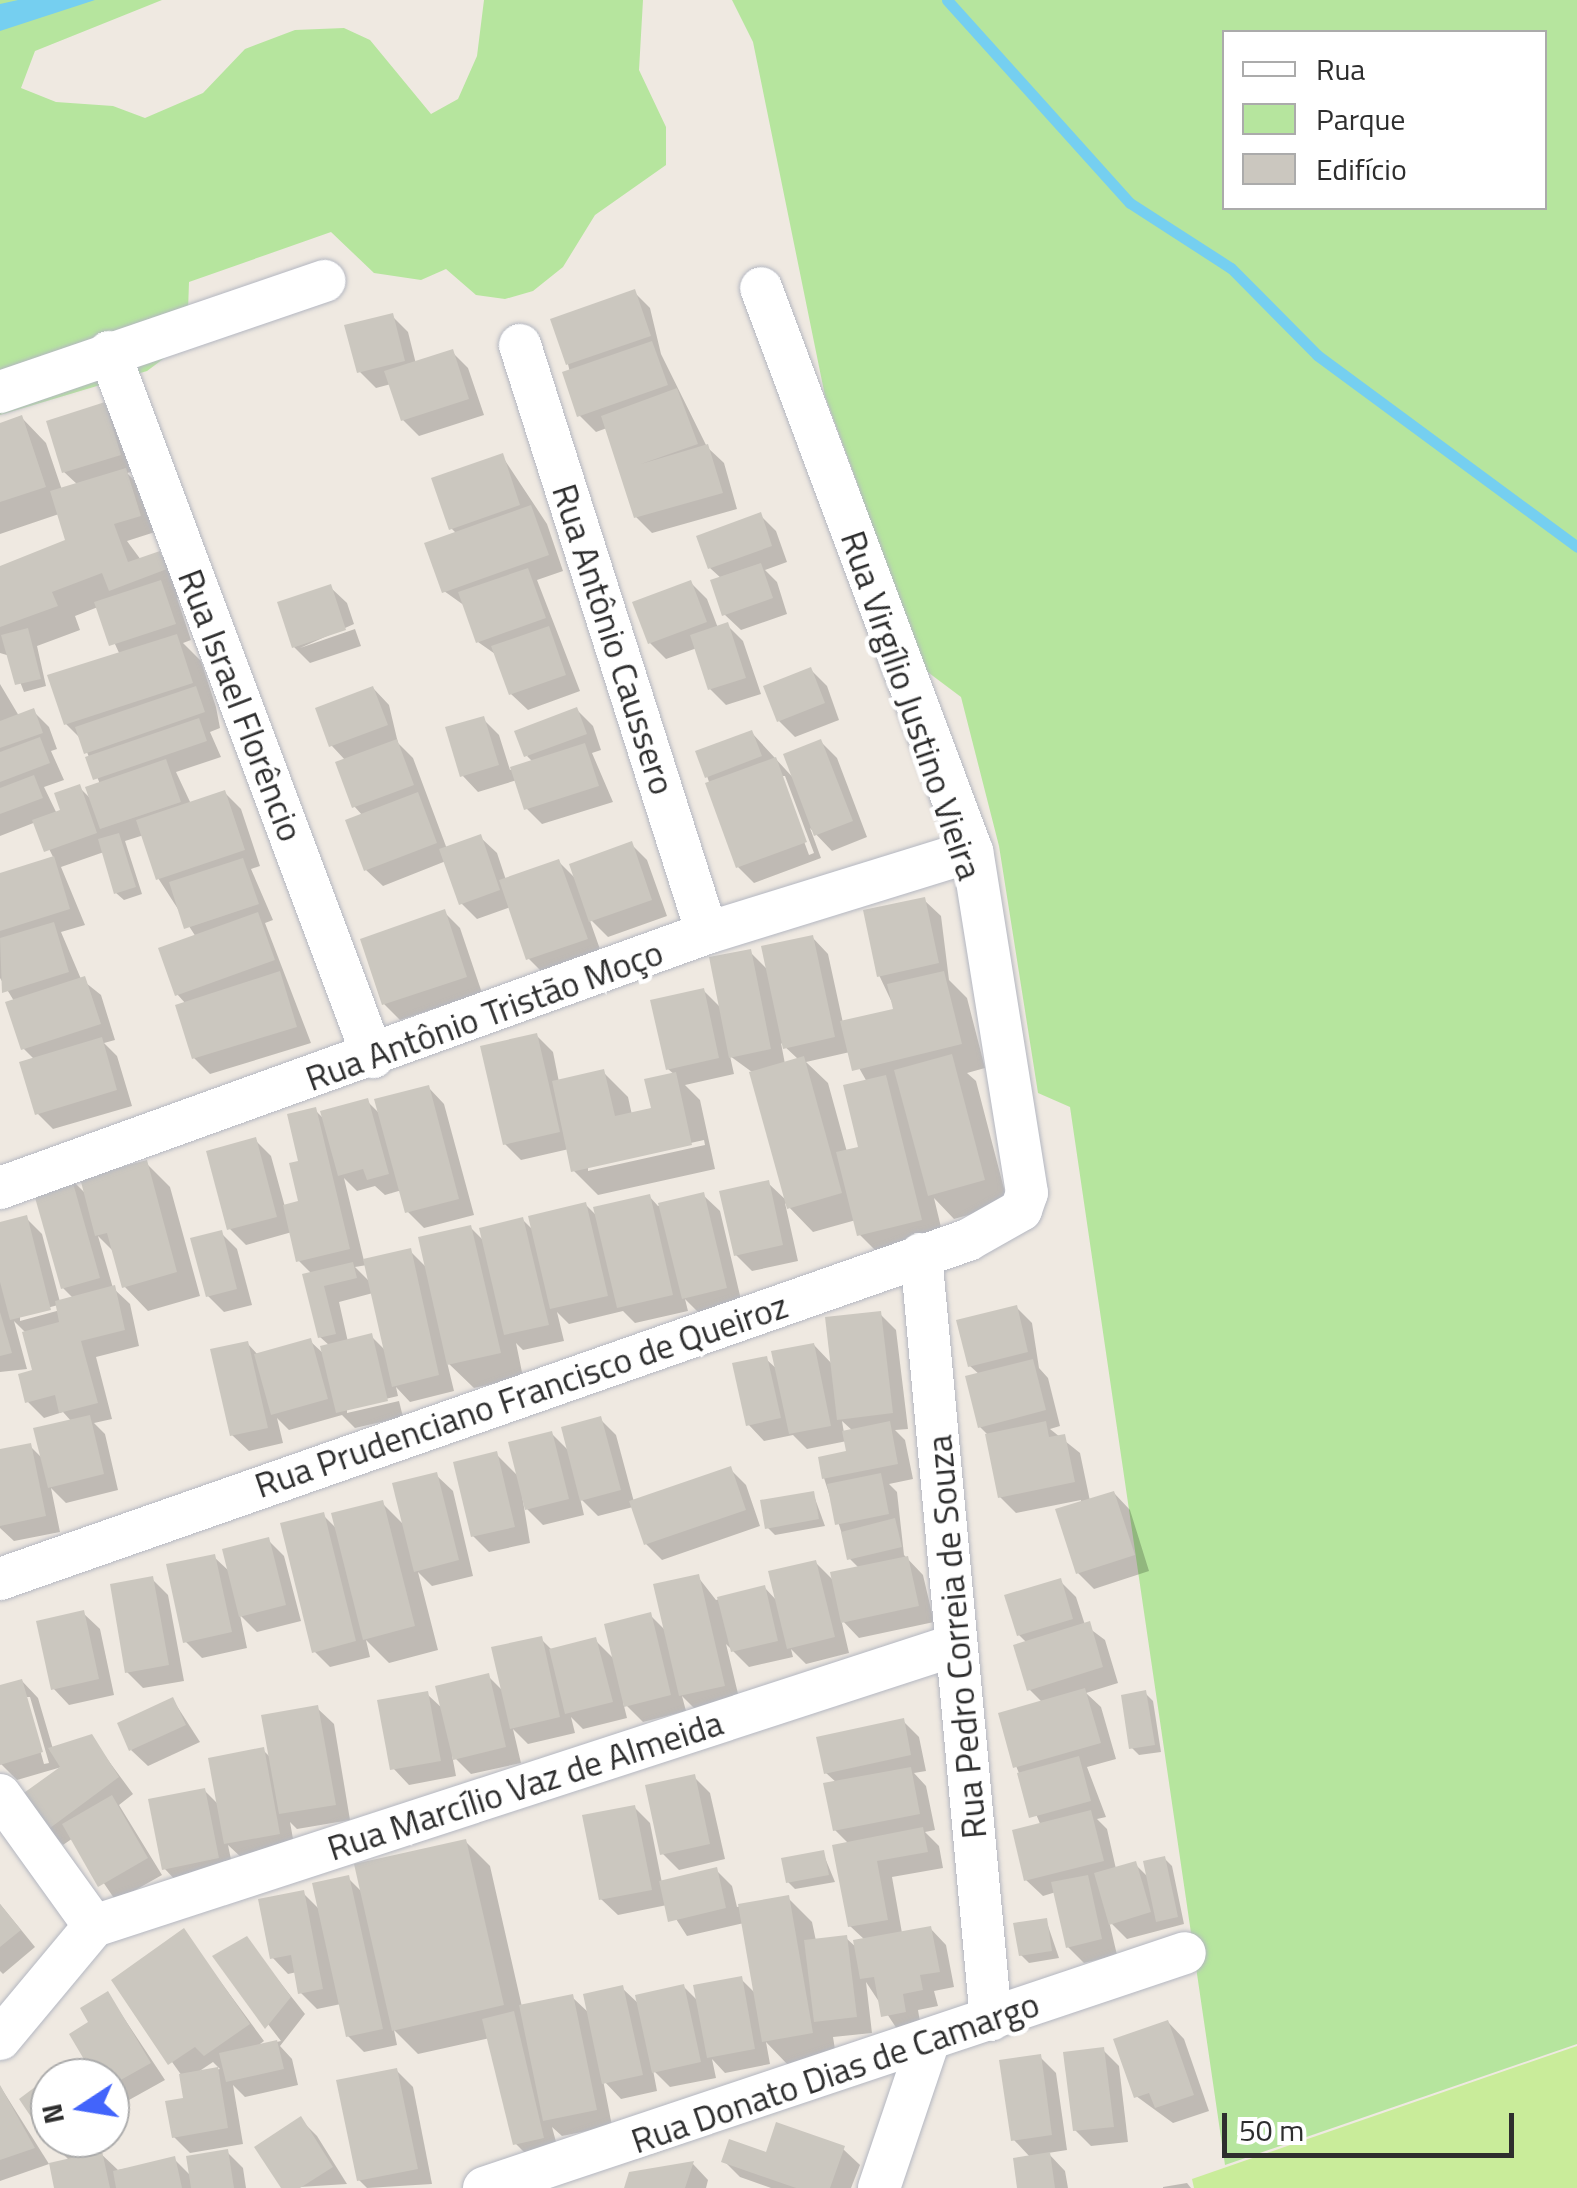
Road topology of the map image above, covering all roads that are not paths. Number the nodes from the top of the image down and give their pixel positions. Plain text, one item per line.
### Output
1 (325, 281) dead end
2 (761, 288) dead end
3 (520, 345) dead end
4 (109, 352) junction
5 (0, 392) edge
6 (972, 851) junction
7 (708, 932) junction
8 (374, 1057) junction
9 (3, 1177) edge
10 (1026, 1193) joint
11 (922, 1254) junction
12 (0, 1578) edge
13 (956, 1645) junction
14 (0, 1795) edge
15 (94, 1926) junction
16 (1185, 1953) dead end
17 (991, 2020) junction
18 (0, 2040) edge
19 (928, 2043) junction
20 (488, 2187) edge
21 (879, 2188) edge

1 - 4 street
2 - 6 street, Rua Virgílio Justino Vieira
3 - 7 street, Rua Antônio Caussero
4 - 5 street
4 - 8 street, Rua Israel Florêncio
6 - 7 street, Rua Antônio Tristão Moço
6 - 10 street, Rua Virgílio Justino Vieira
7 - 8 street, Rua Antônio Tristão Moço
8 - 9 street, Rua Antônio Tristão Moço
10 - 11 street, Rua Prudenciano Francisco de Queiroz
11 - 12 street, Rua Prudenciano Francisco de Queiroz
11 - 13 street, Rua Pedro Correia de Souza
13 - 15 street, Rua Marcílio Vaz de Almeida
13 - 17 street, Rua Pedro Correia de Souza
14 - 15 street
15 - 18 street
16 - 17 street, Rua Donato Dias de Camargo
17 - 19 street, Rua Donato Dias de Camargo
19 - 20 street, Rua Donato Dias de Camargo
19 - 21 street

